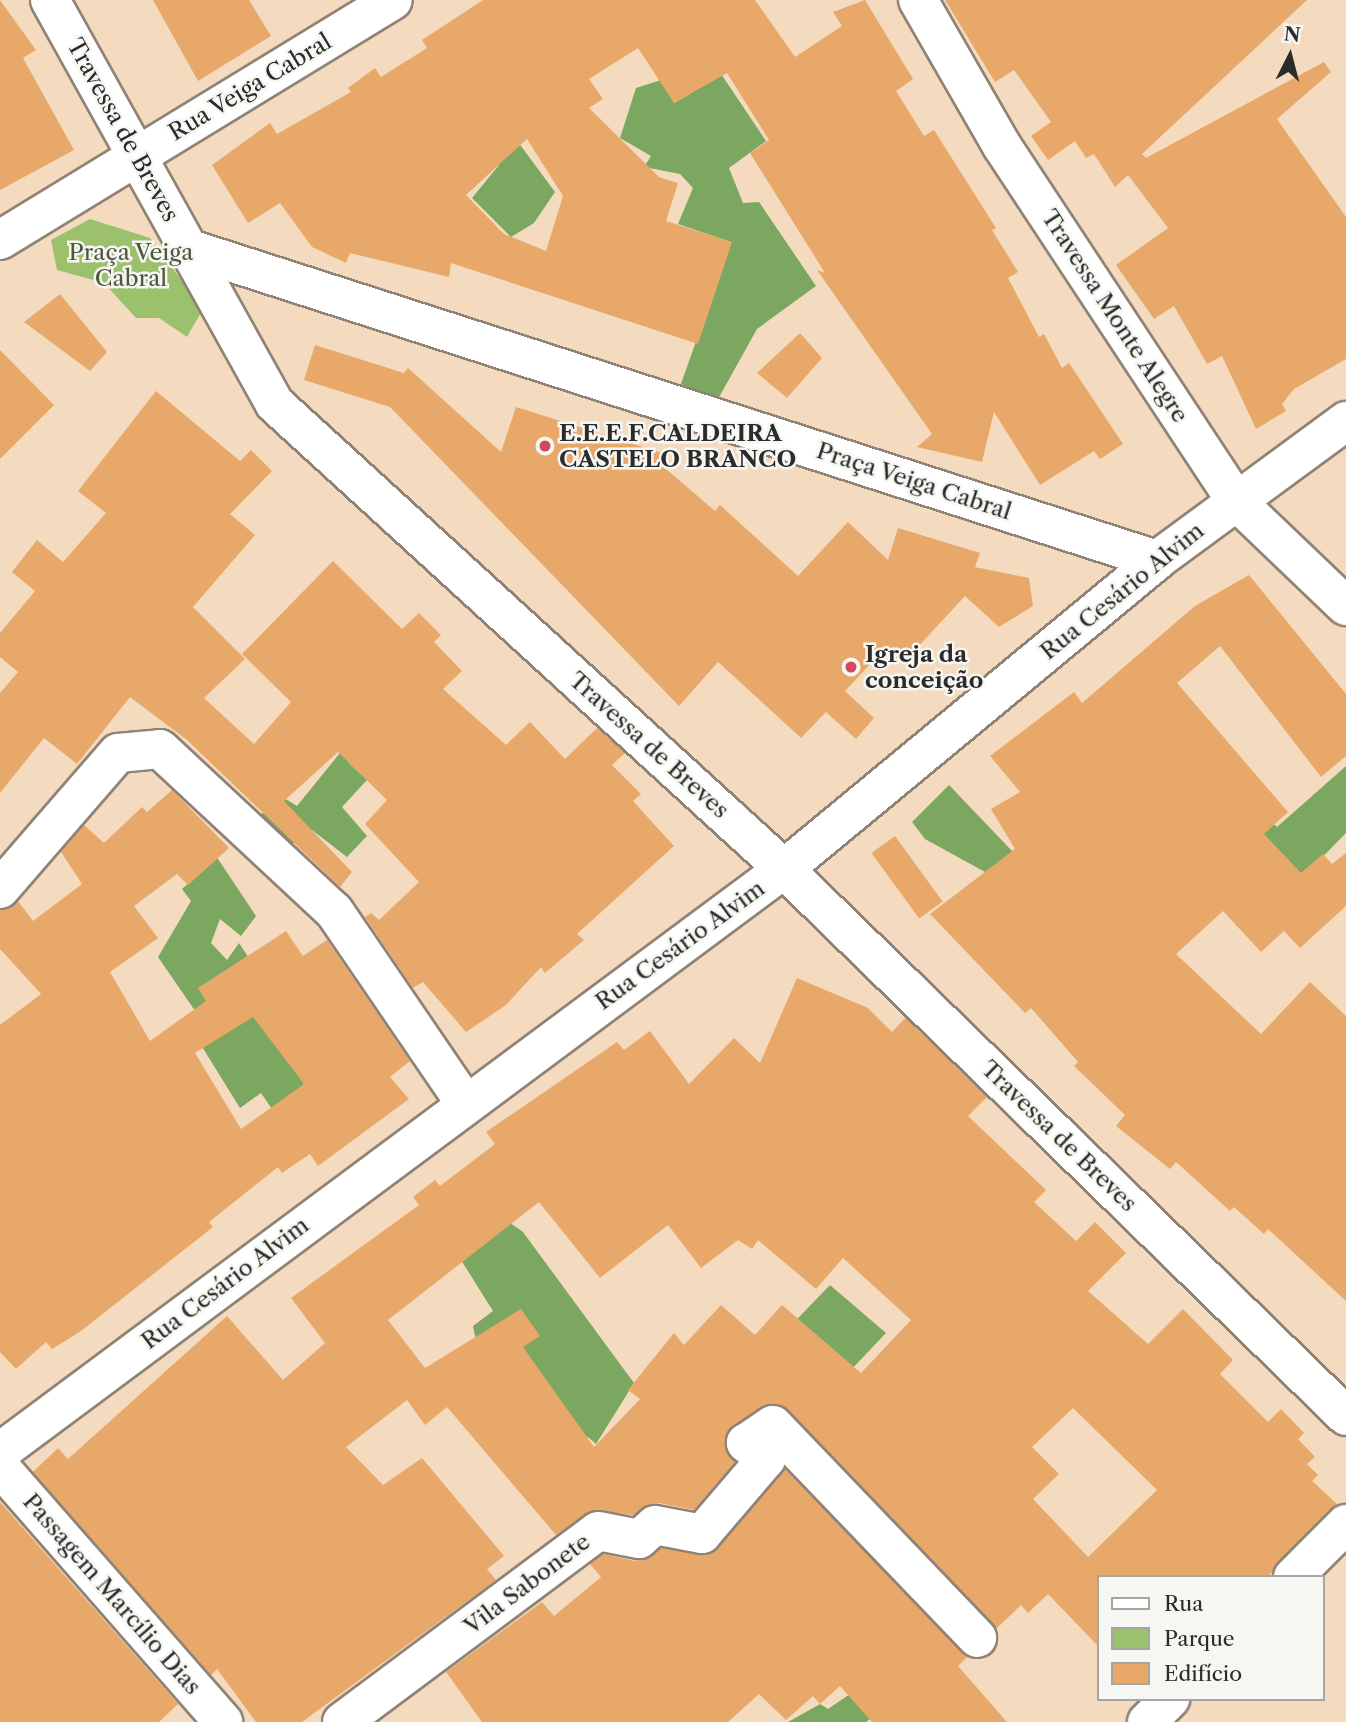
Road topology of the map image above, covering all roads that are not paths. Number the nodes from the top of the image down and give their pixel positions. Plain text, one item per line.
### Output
1 (50, 0) edge
2 (393, 0) edge
3 (918, 0) edge
4 (136, 157) junction
5 (0, 240) edge
6 (190, 249) junction
7 (1346, 421) edge
8 (1236, 501) junction
9 (1157, 560) junction
10 (1346, 606) edge
11 (784, 869) junction
12 (0, 890) edge
13 (465, 1103) junction
14 (1346, 1416) edge
15 (0, 1452) edge
16 (0, 1467) edge
17 (1346, 1524) edge
18 (1295, 1575) edge
19 (977, 1638) dead end
20 (1168, 1701) edge
21 (223, 1722) edge
22 (342, 1722) edge
23 (1147, 1722) edge

1 - 4 street, Travessa de Breves
2 - 4 street, Rua Veiga Cabral
3 - 8 street, Travessa Monte Alegre
4 - 5 street, Rua Veiga Cabral
4 - 6 street, Travessa de Breves
6 - 9 street, Praça Veiga Cabral
6 - 11 street, Travessa de Breves
7 - 8 street, Rua Cesário Alvim
8 - 9 street, Rua Cesário Alvim
8 - 10 street, Travessa Monte Alegre
9 - 11 street, Rua Cesário Alvim
11 - 13 street, Rua Cesário Alvim
11 - 14 street, Travessa de Breves
12 - 13 street
13 - 15 street, Rua Cesário Alvim
16 - 21 street, Passagem Marcílio Dias
17 - 18 street
19 - 22 street, Vila Sabonete
20 - 23 street

